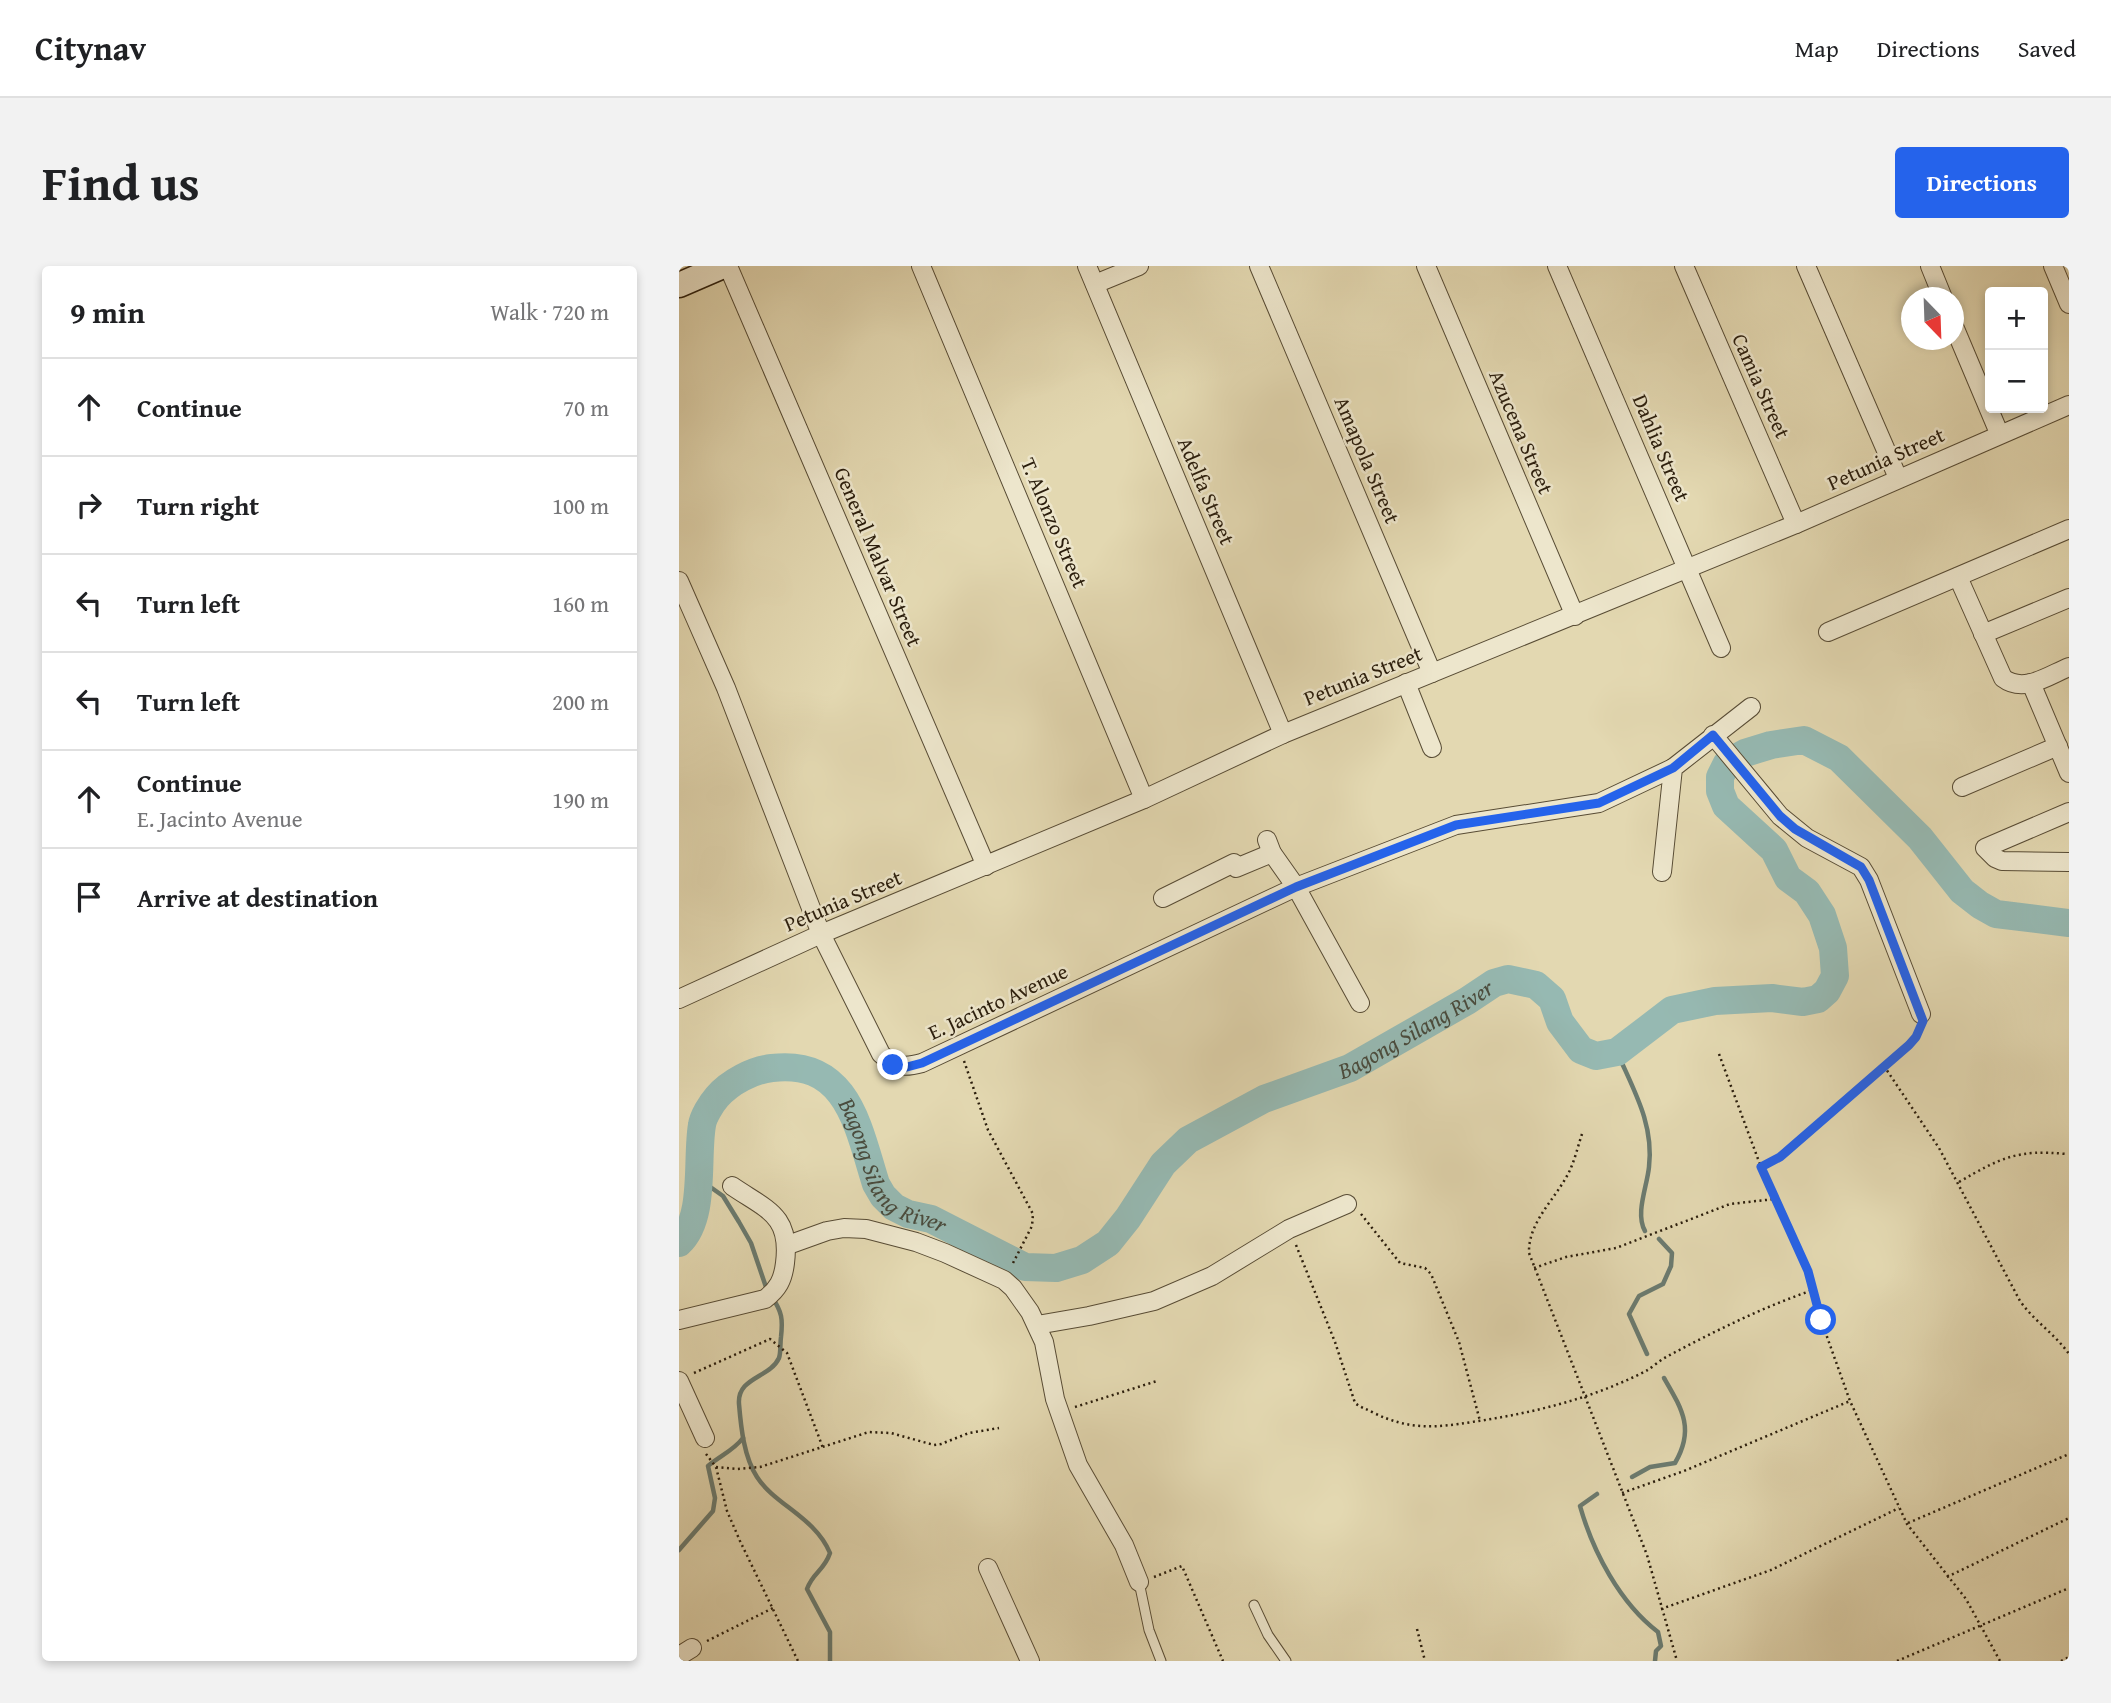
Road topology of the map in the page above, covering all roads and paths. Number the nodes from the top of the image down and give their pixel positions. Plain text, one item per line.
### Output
1 (723, 266) edge
2 (728, 266) edge
3 (921, 266) edge
4 (1087, 266) edge
5 (1139, 266) edge
6 (1259, 266) edge
7 (1426, 266) edge
8 (1557, 266) edge
9 (1684, 266) edge
10 (1806, 266) edge
11 (1930, 266) edge
12 (2053, 266) edge
13 (1095, 284) junction
14 (679, 285) edge
15 (1939, 287) edge
16 (2069, 304) edge
17 (1964, 348) edge
18 (2069, 405) edge
19 (1999, 433) junction
20 (1898, 478) junction
21 (1796, 524) junction
22 (2069, 529) edge
23 (1688, 568) junction
24 (1958, 577) junction
25 (679, 581) edge
26 (2069, 597) edge
27 (1575, 615) junction
28 (1828, 632) dead end
29 (1983, 634) junction
30 (1721, 648) dead end
31 (2069, 667) edge
32 (1433, 673) junction
33 (1406, 683) junction
34 (2031, 683) junction
35 (1751, 707) dead end
36 (1283, 734) junction
37 (1713, 735) junction
38 (2058, 746) junction
39 (1432, 748) dead end
40 (1673, 768) junction
41 (2069, 772) edge
42 (1962, 787) dead end
43 (1144, 799) junction
44 (2069, 812) edge
45 (2069, 862) edge
46 (986, 866) junction
47 (1662, 872) dead end
48 (1296, 887) junction
49 (1163, 898) dead end
50 (821, 934) junction
51 (679, 999) edge
52 (1360, 1003) dead end
53 (1921, 1014) joint
54 (958, 1045) junction
55 (1719, 1055) dead end
56 (1884, 1066) junction
57 (1583, 1133) dead end
58 (2066, 1154) dead end
59 (1761, 1167) junction
60 (1959, 1182) junction
61 (732, 1186) dead end
62 (1776, 1199) junction
63 (1347, 1204) joint
64 (1289, 1229) junction
65 (788, 1245) junction
66 (1534, 1268) junction
67 (1007, 1274) dead end
68 (1813, 1290) junction
69 (679, 1320) edge
70 (1037, 1325) junction
71 (2069, 1354) edge
72 (685, 1378) edge
73 (1157, 1381) dead end
74 (1585, 1397) junction
75 (1850, 1401) junction
76 (1059, 1412) junction
77 (1480, 1421) junction
78 (999, 1429) dead end
79 (706, 1447) joint
80 (823, 1448) junction
81 (2069, 1454) edge
82 (715, 1466) junction
83 (1622, 1493) junction
84 (1899, 1508) junction
85 (2069, 1518) edge
86 (1907, 1524) junction
87 (988, 1568) dead end
88 (1948, 1577) junction
89 (1139, 1582) junction
90 (2069, 1588) edge
91 (1254, 1605) dead end
92 (773, 1608) junction
93 (1661, 1609) junction
94 (1981, 1624) junction
95 (1417, 1629) dead end
96 (685, 1652) edge
97 (2069, 1657) edge
98 (798, 1661) edge
99 (1030, 1661) edge
100 (1161, 1661) edge
101 (1223, 1661) edge
102 (1286, 1661) edge
103 (1425, 1661) edge
104 (1677, 1661) edge
105 (1897, 1661) edge
106 (2000, 1661) edge
107 (2061, 1661) edge

1 - 14 street
2 - 46 street, General Malvar Street
3 - 43 street, T. Alonzo Street
4 - 13 street, Adelfa Street
5 - 13 street
6 - 32 street, Amapola Street
7 - 27 street, Azucena Street
8 - 23 street, Dahlia Street
9 - 21 street, Camia Street
10 - 20 street
11 - 15 street
12 - 16 street
13 - 36 street, Adelfa Street
17 - 19 street
18 - 19 street, Petunia Street
19 - 20 street, Petunia Street
20 - 21 street, Petunia Street
21 - 23 street, Petunia Street
22 - 24 street
23 - 27 street, Petunia Street
23 - 30 street, Dahlia Street
24 - 28 street
24 - 29 street
25 - 50 street, E. Jacinto Avenue
26 - 29 street
27 - 32 street, Petunia Street
29 - 34 street
31 - 34 street
32 - 33 street, Petunia Street
33 - 36 street, Petunia Street
33 - 39 street
34 - 38 street
35 - 37 street, E. Jacinto Avenue
36 - 43 street, Petunia Street
37 - 40 street, E. Jacinto Avenue
37 - 53 street
38 - 41 street
38 - 42 street
40 - 47 street
40 - 48 street, E. Jacinto Avenue
43 - 46 street, Petunia Street
44 - 45 street
46 - 50 street, Petunia Street
48 - 49 street
48 - 52 street
48 - 54 street, E. Jacinto Avenue
50 - 51 street, Petunia Street
50 - 54 street, E. Jacinto Avenue
53 - 56 path
54 - 67 path
55 - 59 path
56 - 59 path
56 - 60 path
57 - 66 path
58 - 60 path
59 - 62 path
60 - 71 path
61 - 65 street
62 - 66 path
62 - 68 path
63 - 64 street
63 - 77 path
64 - 70 street
64 - 77 path
65 - 69 street
65 - 70 street
66 - 74 path
68 - 74 path
68 - 75 path
70 - 76 street
72 - 79 street
72 - 80 path
73 - 76 path
74 - 77 path
74 - 83 path
75 - 83 path
75 - 84 path
76 - 89 street
78 - 80 path
79 - 82 path
80 - 82 path
81 - 86 path
82 - 92 path
83 - 93 path
84 - 86 path
84 - 93 path
85 - 88 path
86 - 88 path
87 - 99 street
88 - 94 path
89 - 100 lane
89 - 101 path
90 - 94 path
91 - 102 lane
92 - 96 path
92 - 98 path
93 - 104 path
94 - 105 path
94 - 106 path
95 - 103 path
97 - 107 path

